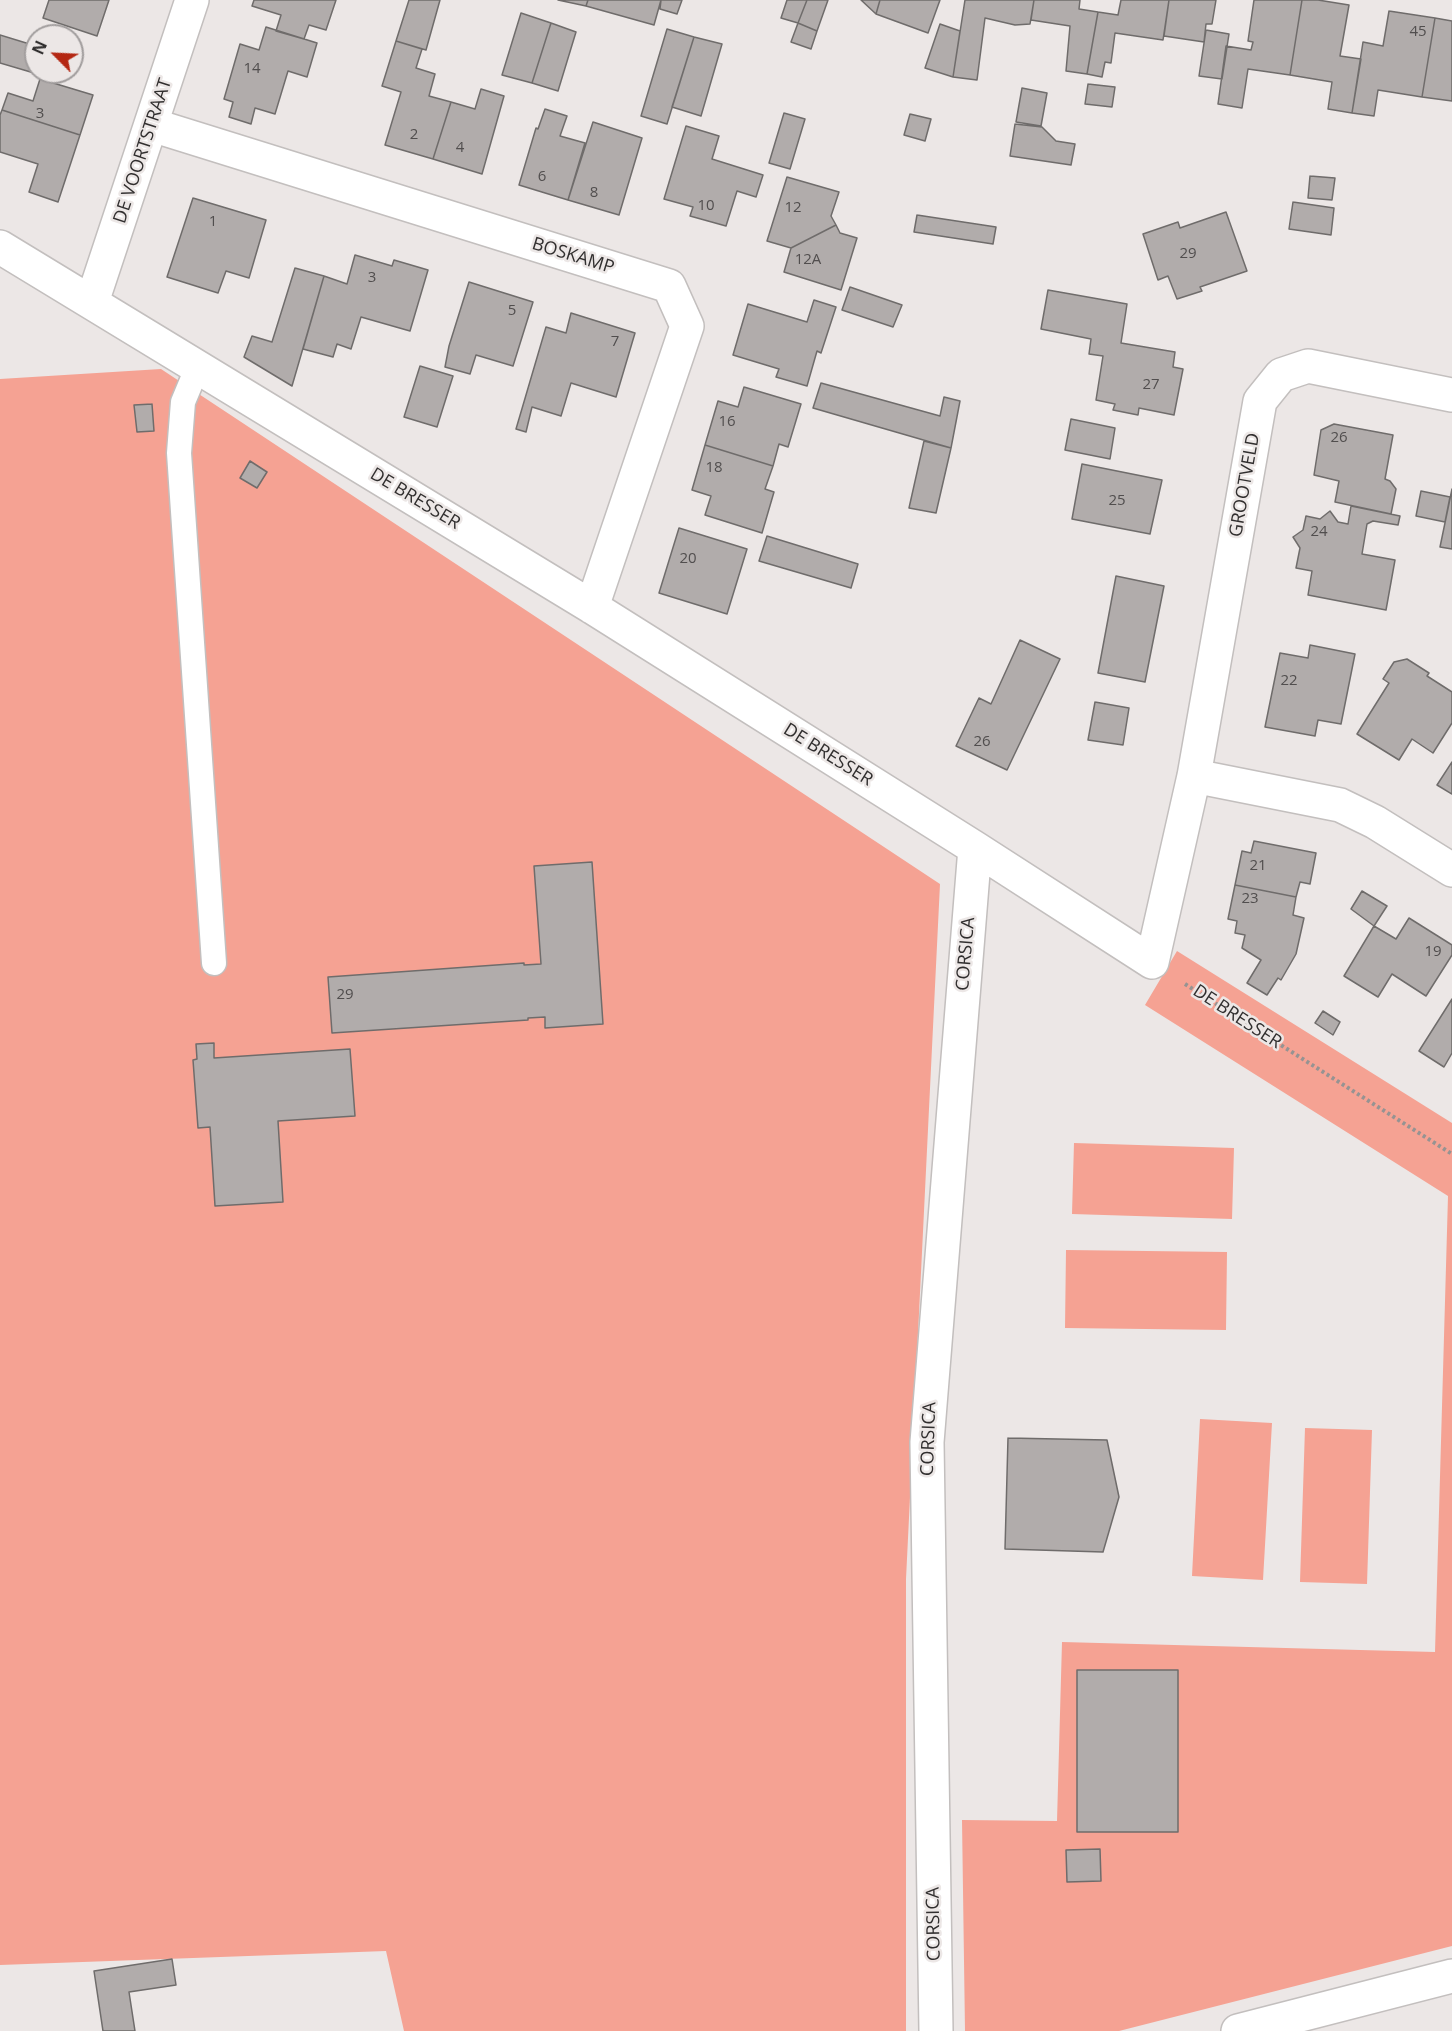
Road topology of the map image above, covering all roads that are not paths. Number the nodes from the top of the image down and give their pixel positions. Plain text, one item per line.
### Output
1 (192, 0) edge
2 (152, 125) junction
3 (0, 247) edge
4 (92, 302) junction
5 (198, 366) junction
6 (1452, 395) edge
7 (592, 607) junction
8 (1194, 776) junction
9 (975, 848) junction
10 (1452, 870) edge
11 (1152, 962) joint
12 (214, 963) dead end
13 (1452, 1976) edge
14 (936, 2031) edge
15 (1238, 2031) edge

1 - 2 street, DE VOORTSTRAAT
2 - 4 street, DE VOORTSTRAAT
2 - 7 street, BOSKAMP
3 - 4 street, DE BRESSER
4 - 5 street, DE BRESSER
5 - 7 street, DE BRESSER
5 - 12 lane
6 - 8 street, GROOTVELD
7 - 9 street, DE BRESSER
8 - 10 street
8 - 11 street, GROOTVELD
9 - 11 street, DE BRESSER
9 - 14 street, CORSICA
13 - 15 street

